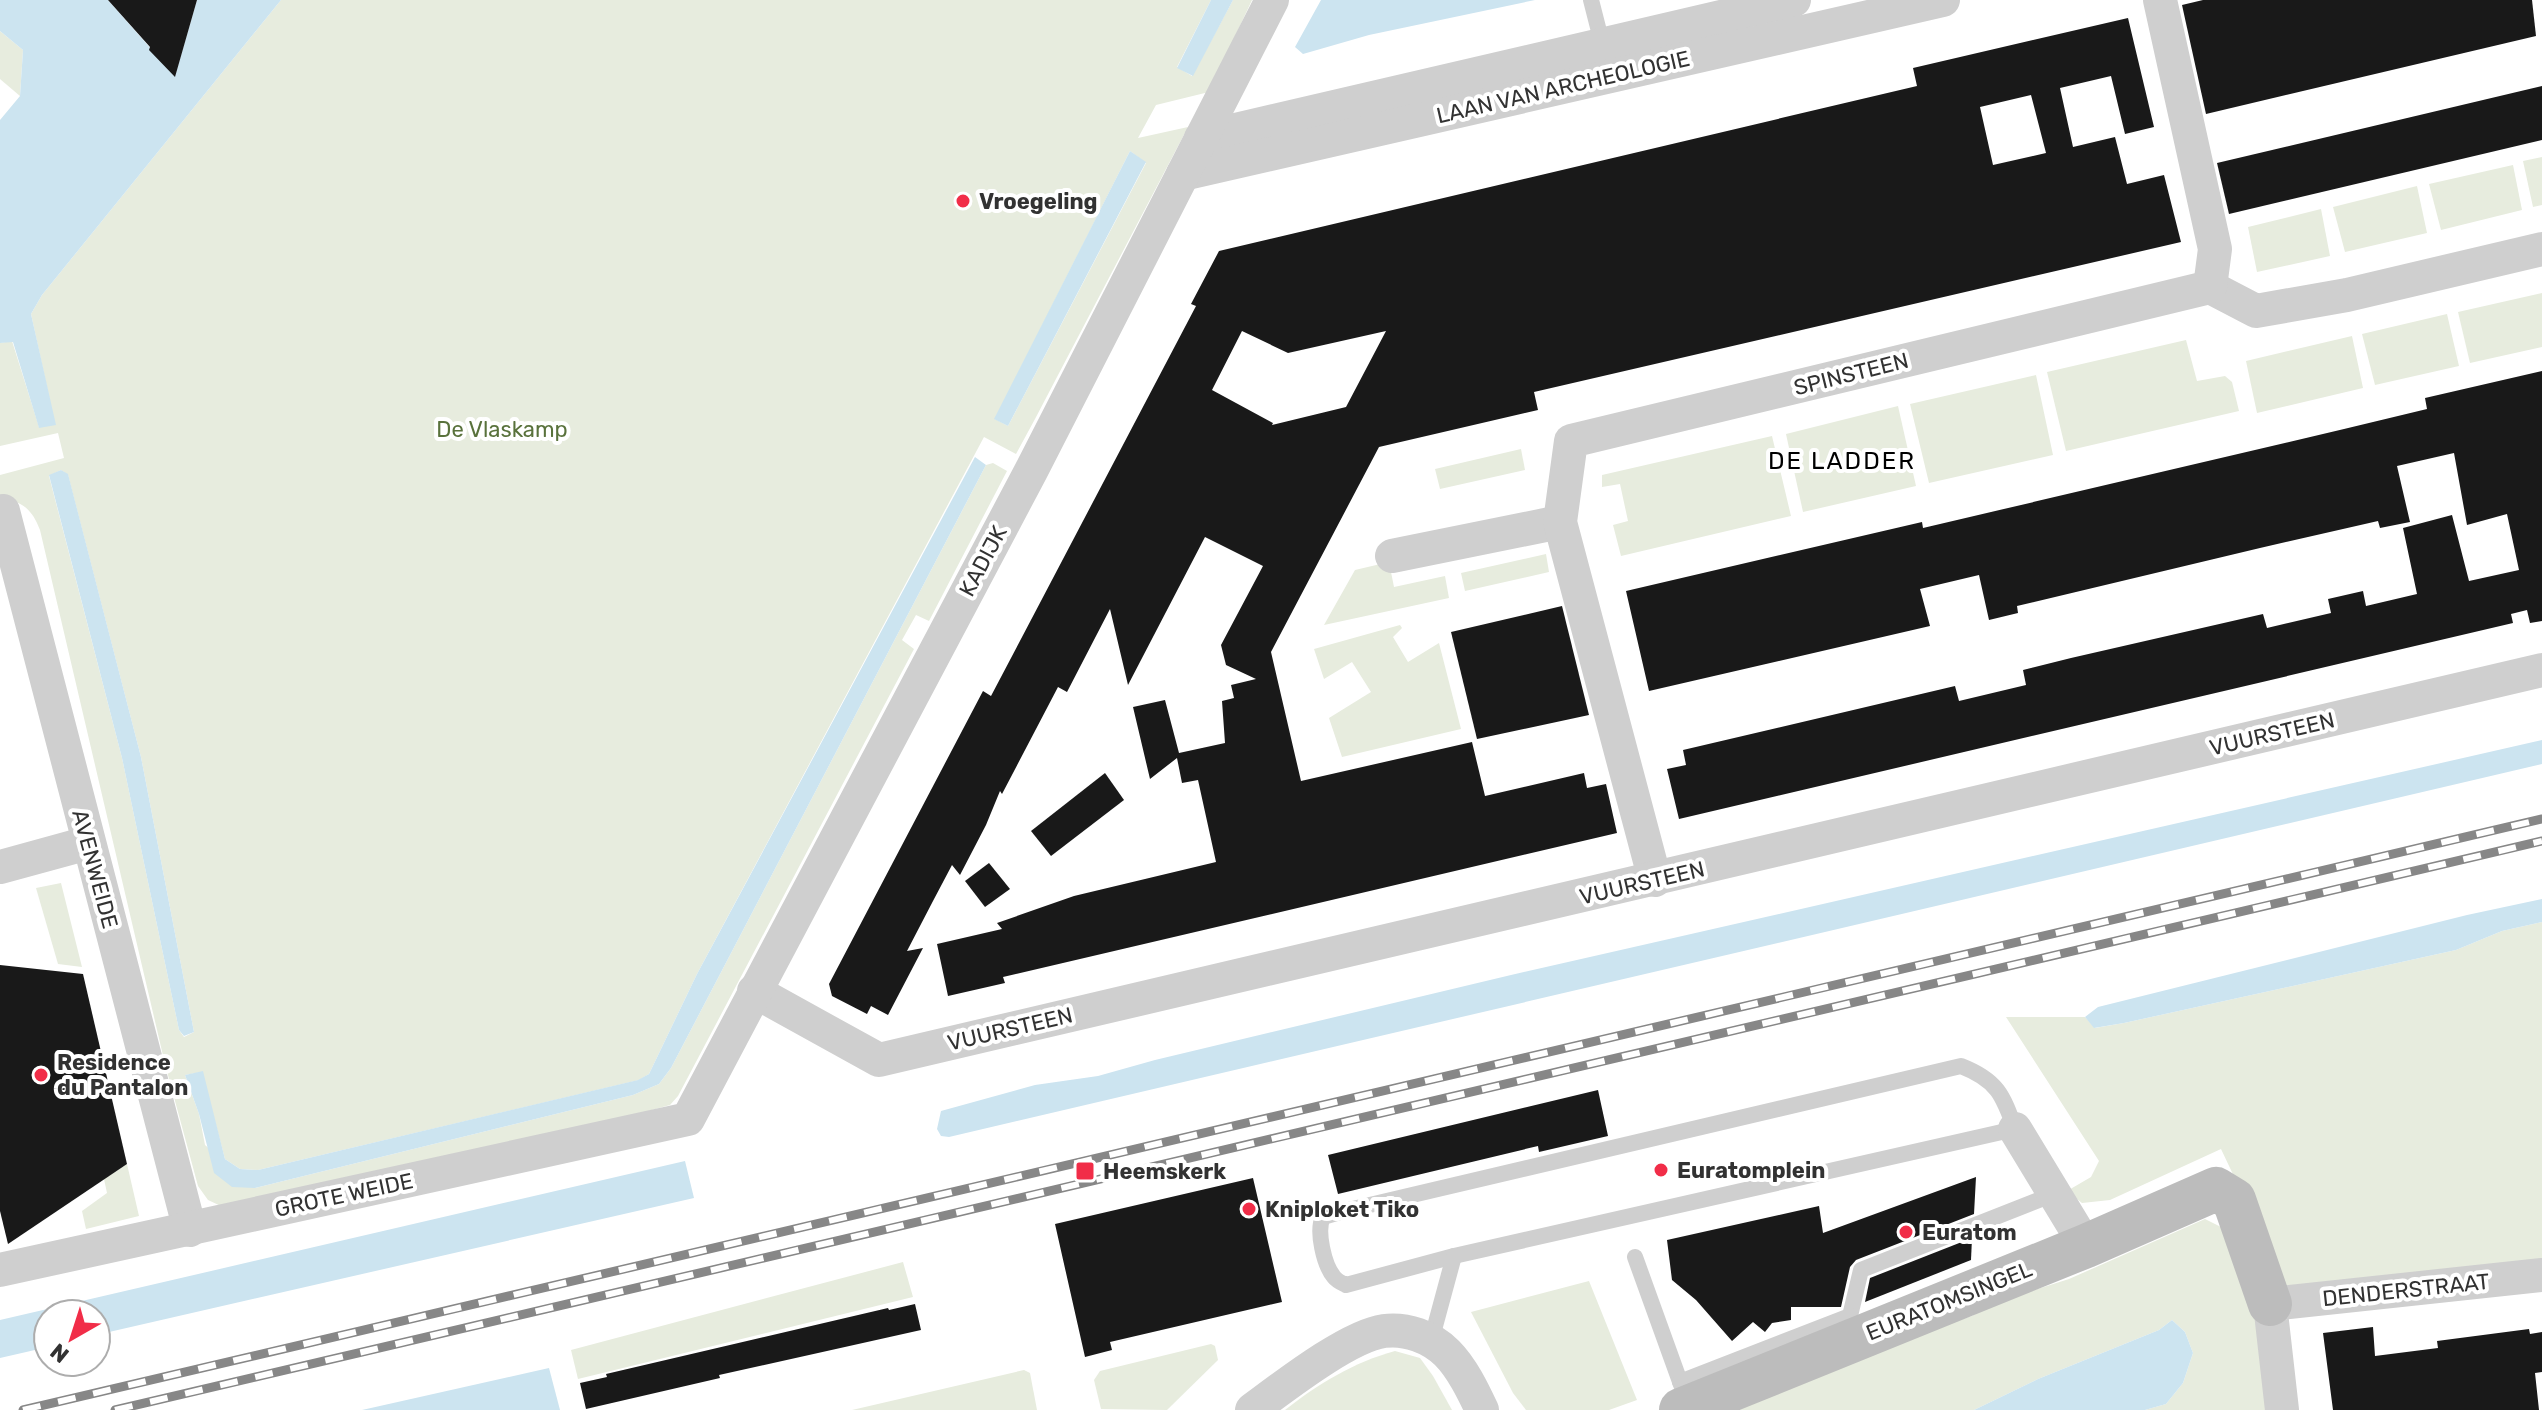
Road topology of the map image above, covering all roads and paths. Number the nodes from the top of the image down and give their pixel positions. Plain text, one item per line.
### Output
1 (1272, 0) edge
2 (1591, 0) edge
3 (1794, 0) edge
4 (1943, 0) edge
5 (2160, 0) edge
6 (1606, 60) junction
7 (1201, 138) junction
8 (1183, 174) junction
9 (2542, 249) edge
10 (2210, 287) junction
11 (0, 512) edge
12 (1560, 522) junction
13 (1392, 556) dead end
14 (2542, 670) edge
15 (88, 843) junction
16 (0, 867) edge
17 (1655, 880) junction
18 (754, 991) junction
19 (688, 1119) joint
20 (2015, 1129) junction
21 (2054, 1194) junction
22 (190, 1230) junction
23 (2086, 1246) junction
24 (1454, 1256) junction
25 (1635, 1257) dead end
26 (0, 1270) edge
27 (2542, 1275) edge
28 (2270, 1304) junction
29 (1849, 1328) junction
30 (1431, 1341) junction
31 (1683, 1400) edge
32 (1252, 1410) edge
33 (1482, 1410) edge
34 (2282, 1410) edge

1 - 7 street, KADIJK
2 - 6 lane
3 - 6 street, LAAN VAN ARCHEOLOGIE
4 - 6 street, LAAN VAN ARCHEOLOGIE
5 - 10 street
6 - 7 street, LAAN VAN ARCHEOLOGIE
6 - 8 street, LAAN VAN ARCHEOLOGIE
7 - 8 street, KADIJK
8 - 18 street, KADIJK
9 - 10 street
10 - 12 street, SPINSTEEN
11 - 15 street, AVENWEIDE
12 - 13 street
12 - 17 street, SPINSTEEN
14 - 17 street, VUURSTEEN
15 - 16 street
15 - 22 street, AVENWEIDE
17 - 18 street, VUURSTEEN
18 - 19 street, KADIJK
19 - 22 street, GROTE WEIDE
20 - 21 street
20 - 24 lane
20 - 24 lane
21 - 23 street
21 - 29 lane
22 - 26 street, GROTE WEIDE
23 - 28 street, EURATOMSINGEL
23 - 29 street, EURATOMSINGEL
24 - 30 lane
25 - 31 lane
27 - 28 street, DENDERSTRAAT
28 - 34 street
29 - 31 street, EURATOMSINGEL
30 - 32 street
30 - 33 street

